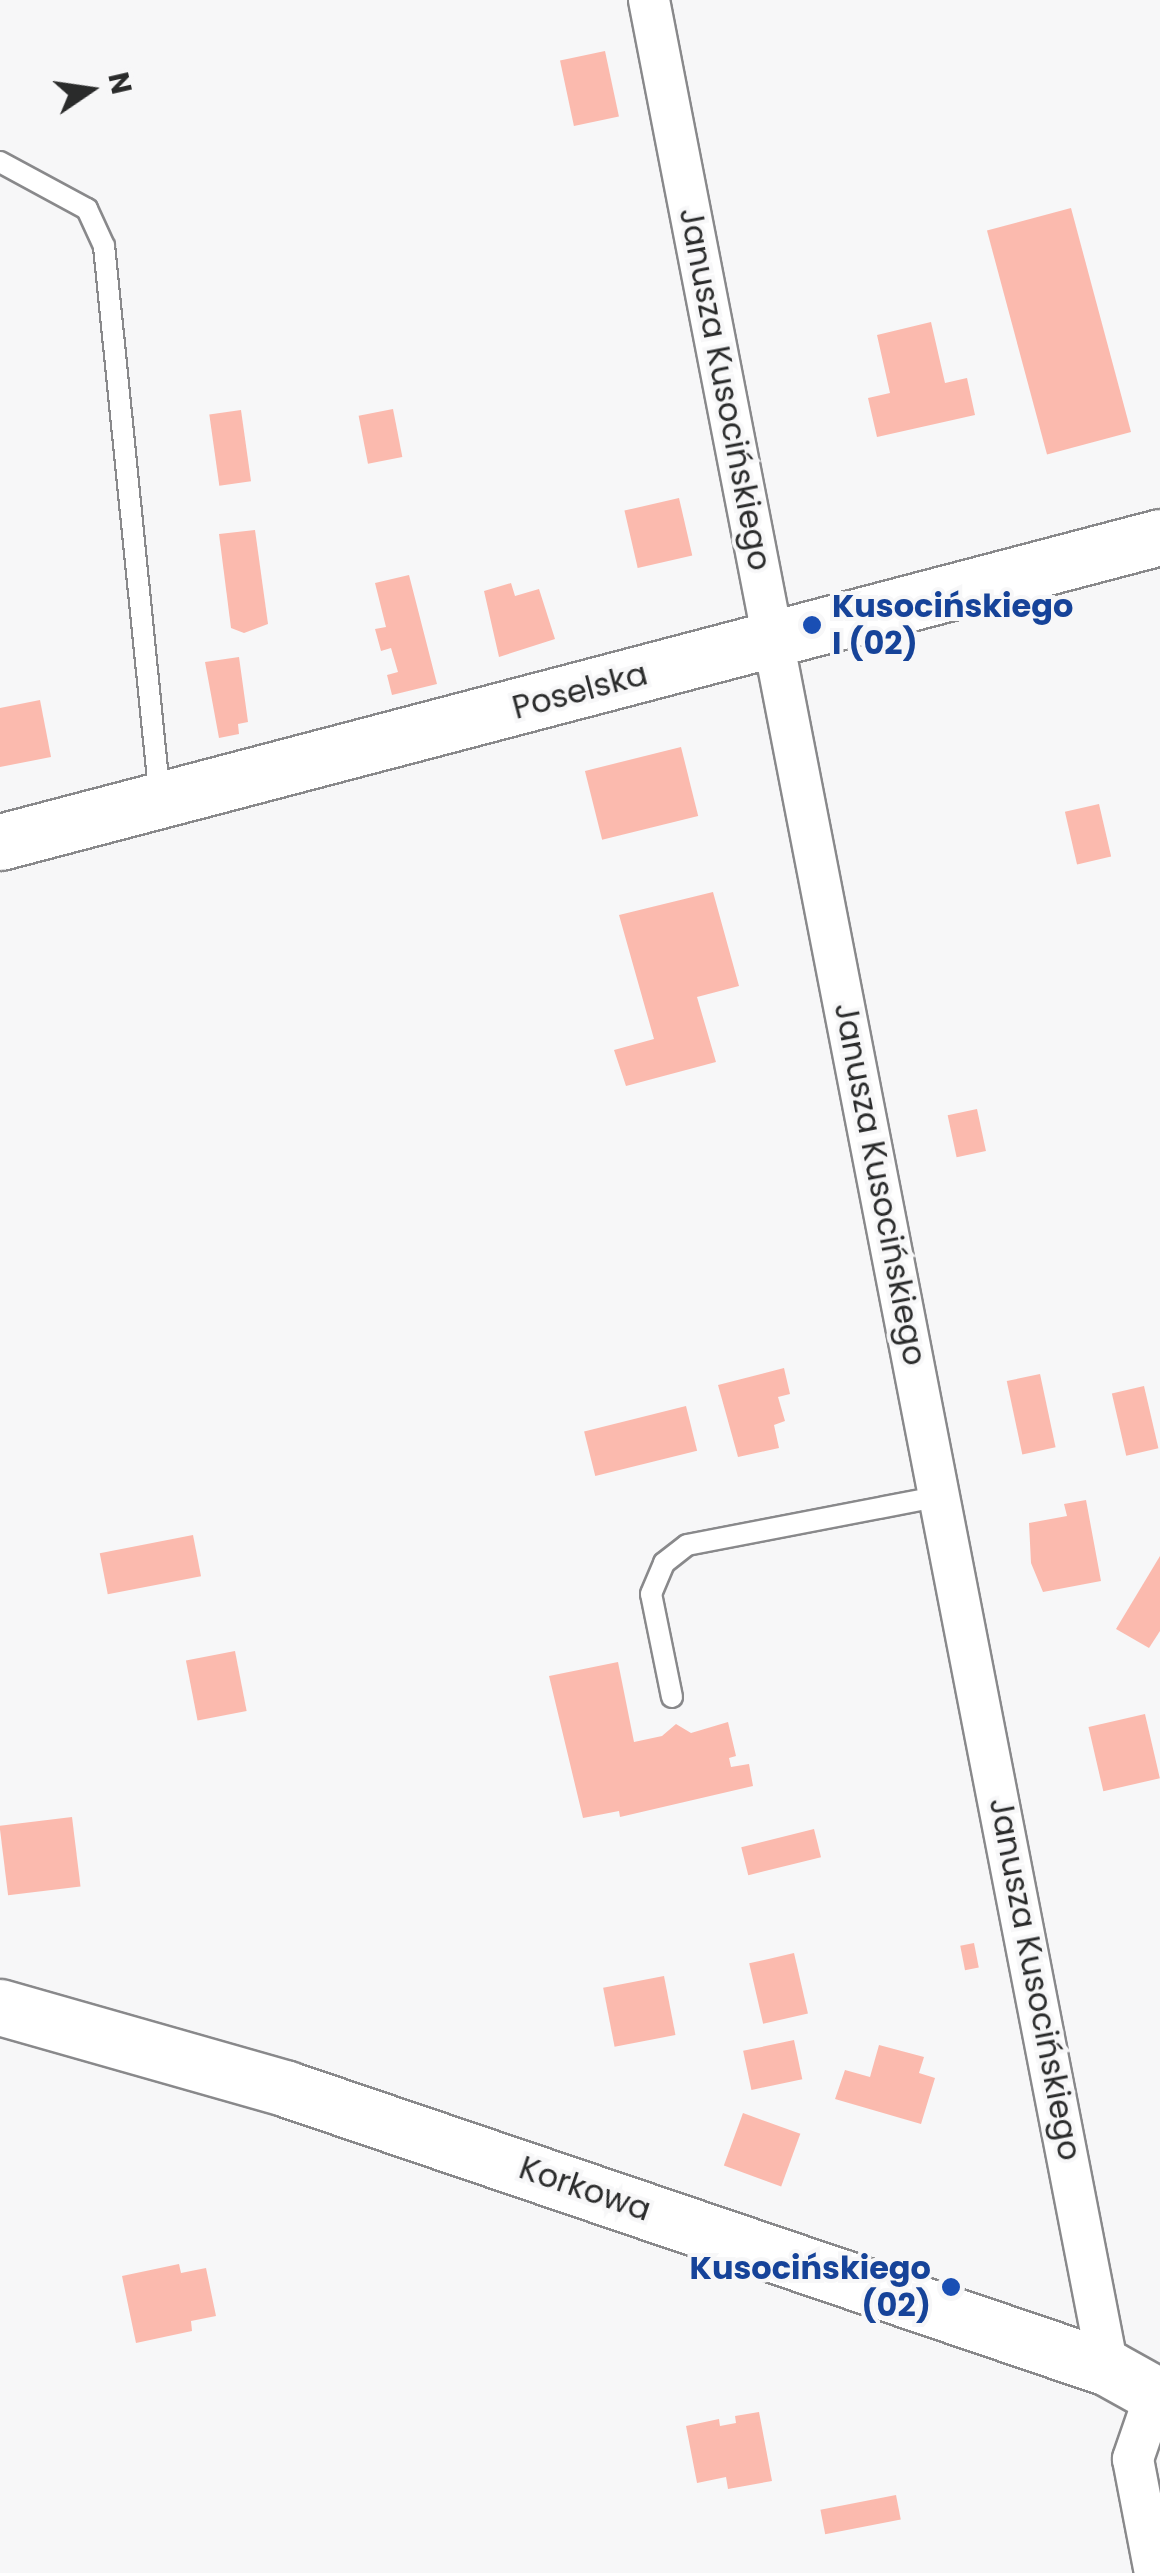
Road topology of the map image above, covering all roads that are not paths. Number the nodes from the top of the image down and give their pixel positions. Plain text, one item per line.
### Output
1 (649, 0) edge
2 (0, 162) edge
3 (1160, 537) edge
4 (774, 641) junction
5 (160, 800) junction
6 (0, 842) edge
7 (941, 1496) junction
8 (672, 1696) dead end
9 (0, 2007) edge
10 (1108, 2368) junction
11 (1158, 2396) edge
12 (1155, 2573) edge

1 - 4 street, Janusza Kusocińskiego
2 - 5 lane
3 - 4 street, Poselska
4 - 5 street, Poselska
4 - 7 street, Janusza Kusocińskiego
5 - 6 street, Poselska
7 - 8 lane
7 - 10 street, Janusza Kusocińskiego
9 - 10 street, Korkowa
10 - 11 street, Korkowa
11 - 12 street

